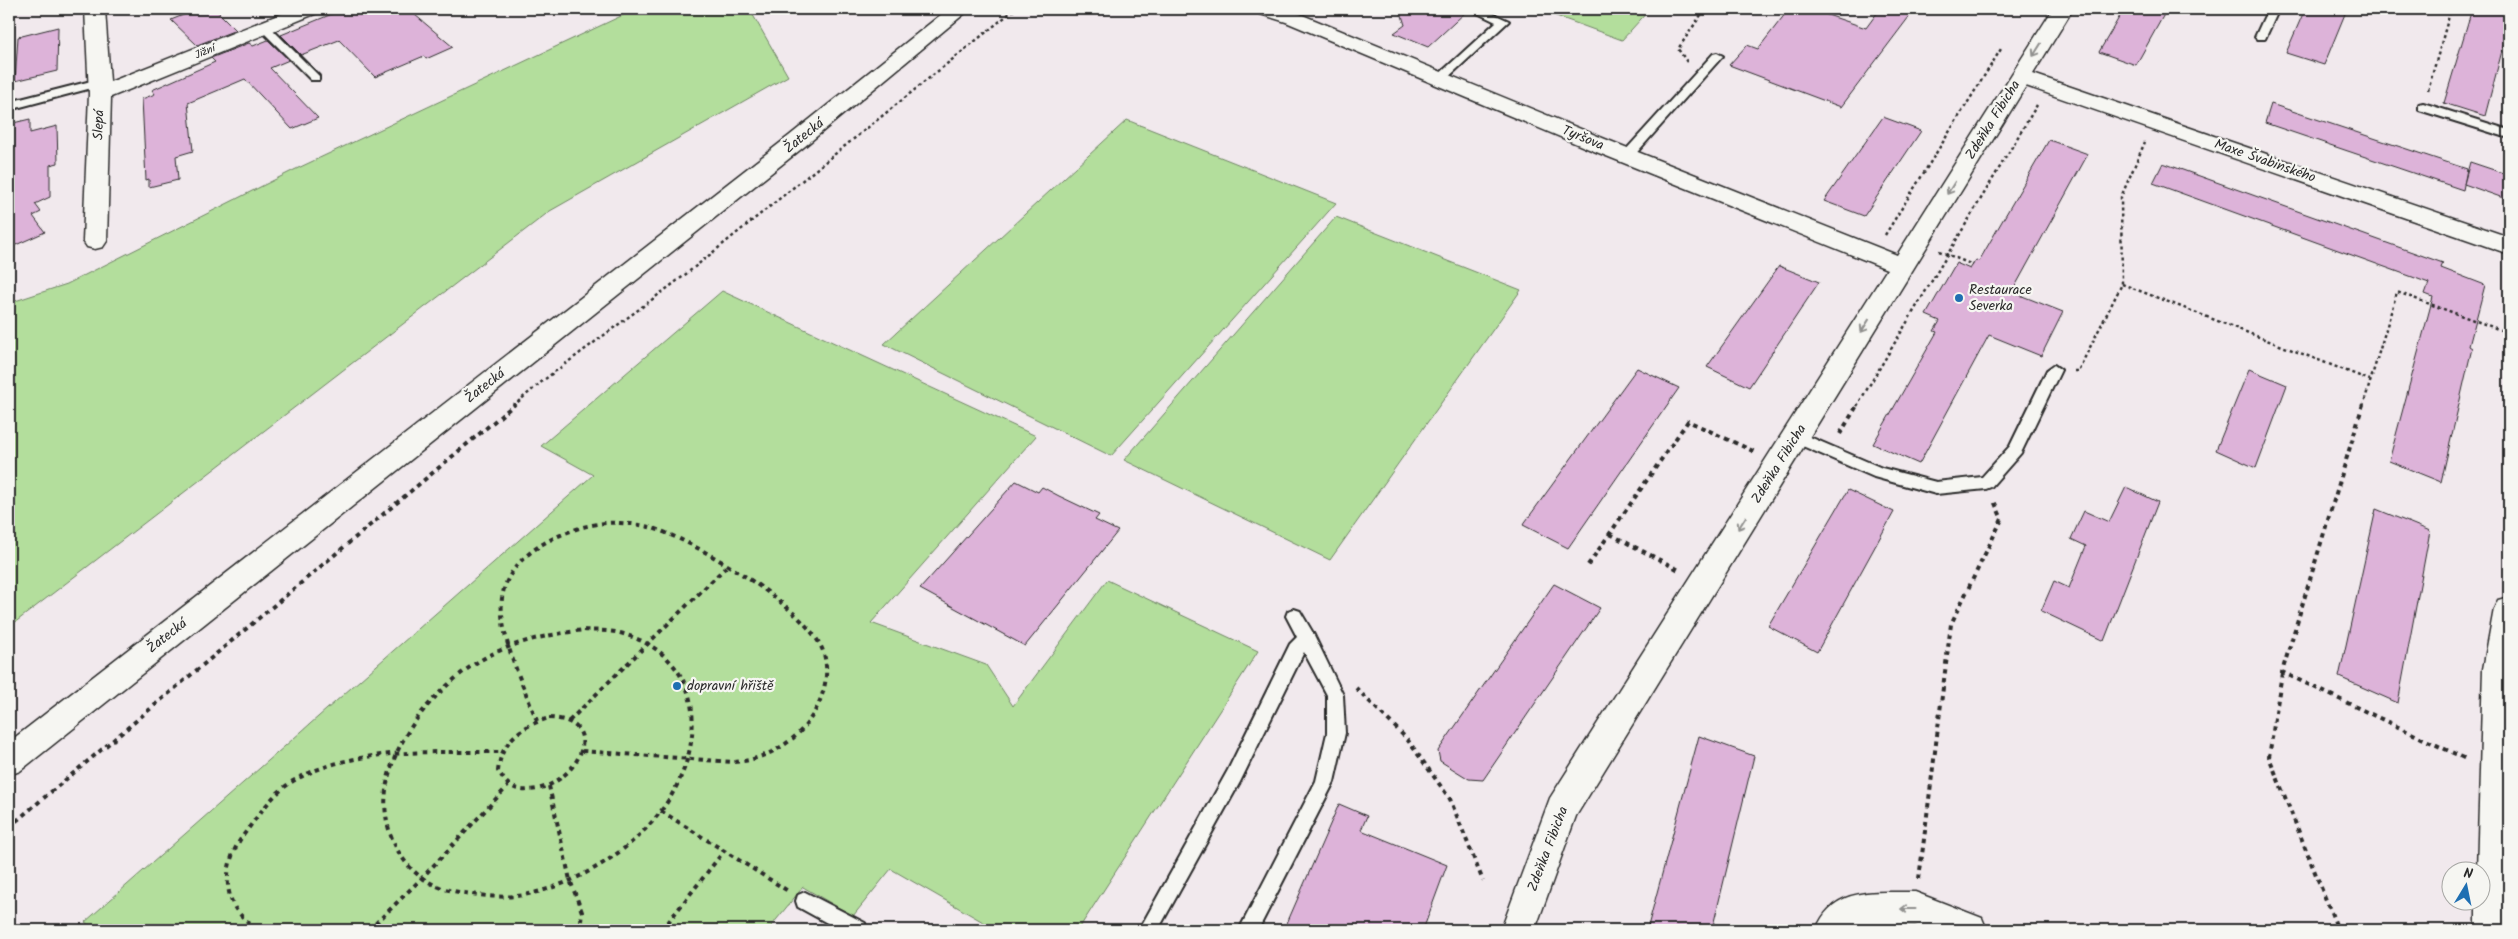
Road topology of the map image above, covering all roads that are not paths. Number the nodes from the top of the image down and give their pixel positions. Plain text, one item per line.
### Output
1 (95, 9) edge
2 (310, 9) edge
3 (960, 9) edge
4 (1264, 9) edge
5 (1474, 9) edge
6 (2063, 9) edge
7 (2273, 9) edge
8 (1298, 14) edge
9 (264, 27) junction
10 (2261, 37) dead end
11 (1717, 56) dead end
12 (2020, 77) junction
13 (315, 78) dead end
14 (1440, 79) junction
15 (100, 89) junction
16 (9, 106) edge
17 (2423, 107) road end
18 (2509, 134) edge
19 (1627, 156) junction
20 (95, 241) dead end
21 (2509, 246) edge
22 (1902, 266) junction
23 (2054, 370) road end
24 (1796, 436) junction
25 (2509, 609) edge
26 (1294, 616) dead end
27 (1306, 638) junction
28 (9, 761) edge
29 (805, 902) road end
30 (858, 930) edge
31 (1148, 930) edge
32 (1248, 930) edge
33 (1518, 930) edge
34 (1833, 930) edge
35 (1970, 930) edge
36 (2493, 930) edge

1 - 15 street, Slepá
2 - 9 street, Jižní
3 - 28 street, Žatecká
4 - 8 street, Tyršova
5 - 14 lane
6 -> 12 street, Zdeňka Fibicha
7 - 10 lane
8 - 14 street, Tyršova
9 - 13 lane
9 - 15 street, Jižní
11 - 19 lane
12 - 21 street, Maxe Švabinského
12 -> 22 street, Zdeňka Fibicha
14 - 19 street, Tyršova
15 - 16 lane
15 - 20 street, Slepá
17 - 18 lane
19 - 22 street, Tyršova
22 -> 24 street, Zdeňka Fibicha
23 - 24 lane
24 -> 33 street, Zdeňka Fibicha
25 - 36 street
26 - 27 lane
27 - 31 lane
27 - 32 lane
29 - 30 lane
35 -> 34 street

